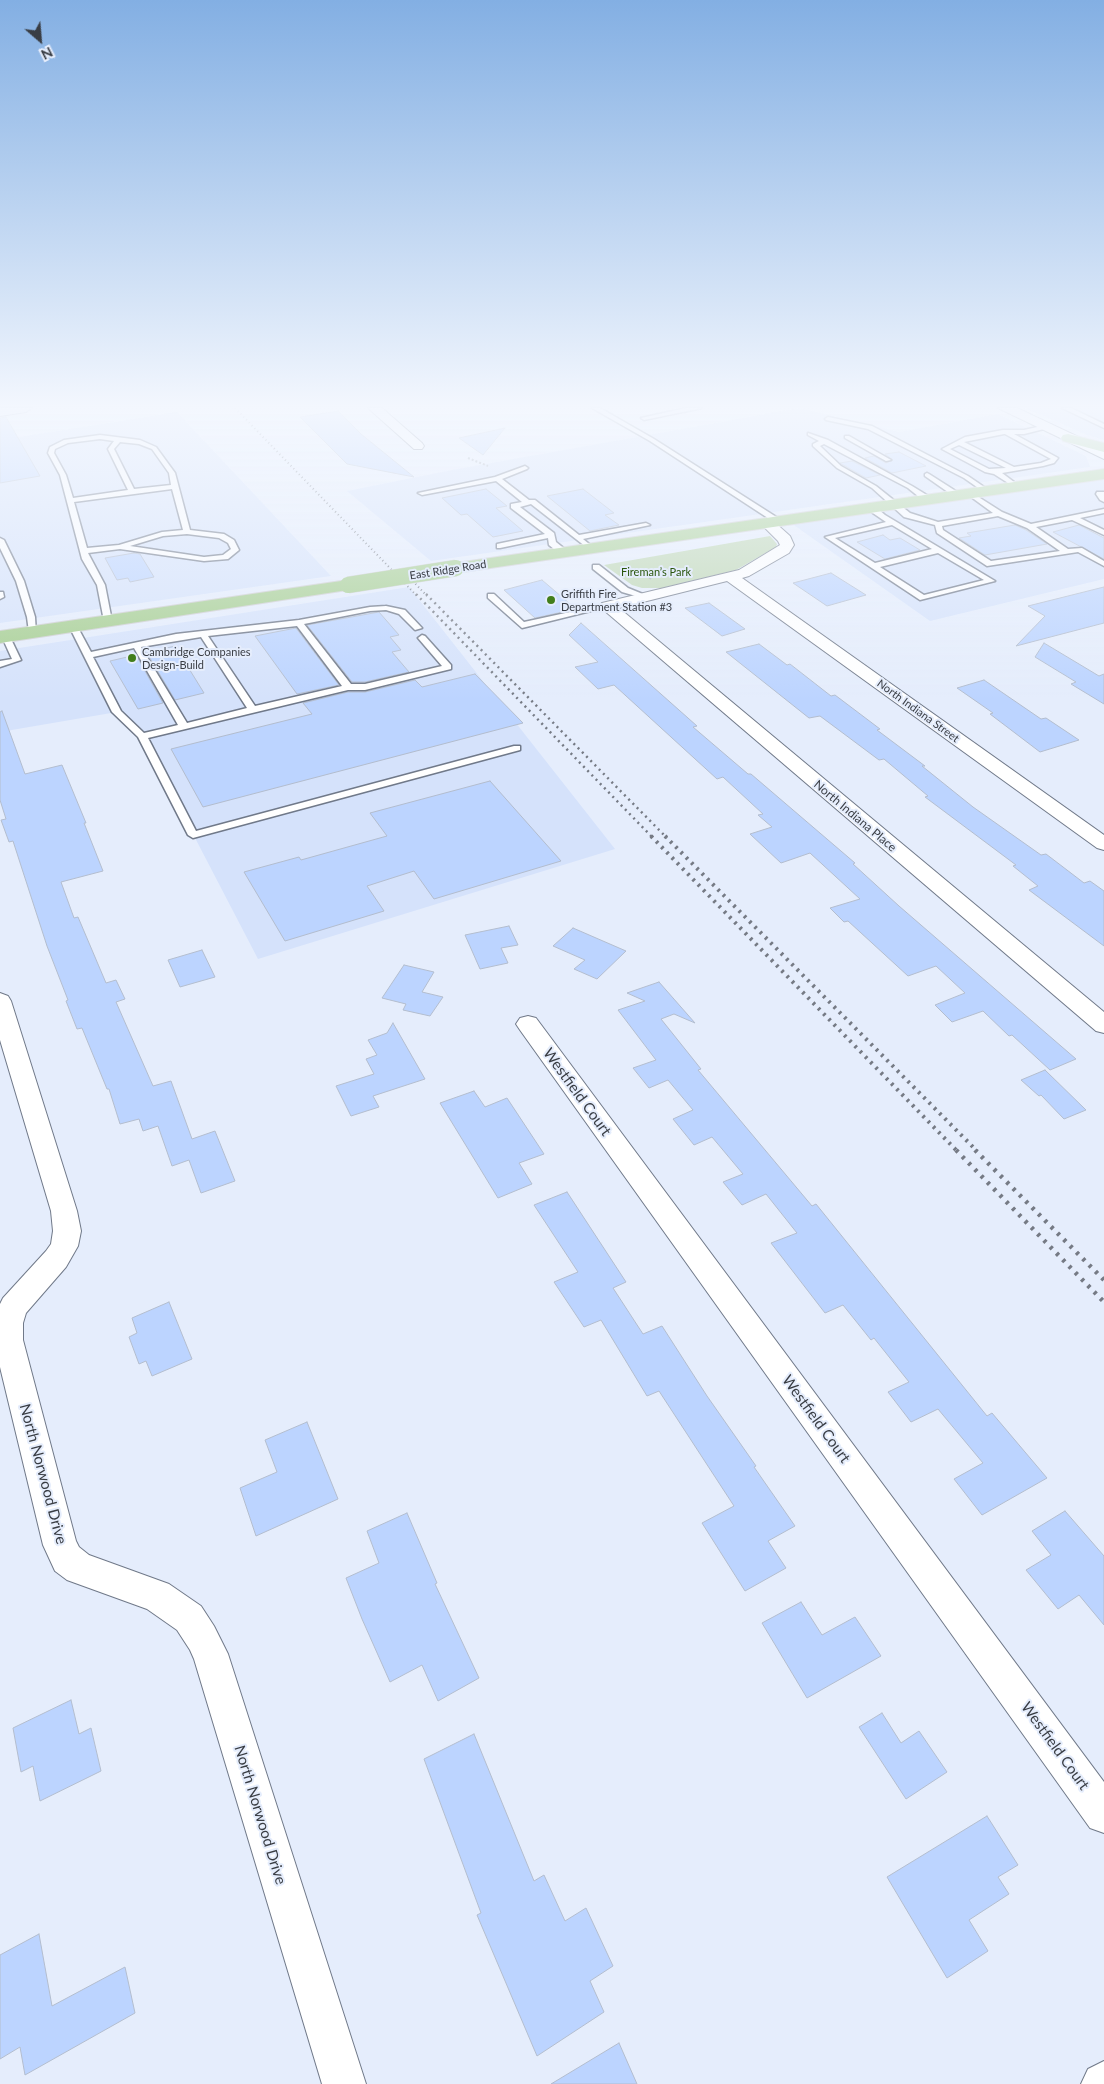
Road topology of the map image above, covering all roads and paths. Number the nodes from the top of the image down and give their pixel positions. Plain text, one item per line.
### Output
1 (71, 505) edge
2 (181, 505) edge
3 (517, 505) edge
4 (536, 505) edge
5 (748, 505) edge
6 (880, 505) edge
7 (896, 505) edge
8 (984, 505) edge
9 (870, 507) junction
10 (1104, 511) edge
11 (1000, 514) junction
12 (1073, 517) junction
13 (771, 521) junction
14 (893, 523) junction
15 (938, 524) junction
16 (646, 525) dead end
17 (1030, 526) junction
18 (623, 529) junction
19 (188, 532) junction
20 (1104, 533) edge
21 (551, 535) junction
22 (577, 538) junction
23 (0, 540) edge
24 (636, 542) junction
25 (500, 546) dead end
26 (120, 547) junction
27 (590, 548) junction
28 (939, 550) junction
29 (84, 551) junction
30 (563, 552) junction
31 (1067, 552) junction
32 (1104, 564) edge
33 (873, 566) junction
34 (596, 567) dead end
35 (672, 571) dead end
36 (731, 577) junction
37 (655, 582) dead end
38 (491, 596) dead end
39 (646, 597) junction
40 (607, 606) junction
41 (108, 621) junction
42 (299, 623) junction
43 (73, 626) junction
44 (418, 628) dead end
45 (33, 632) junction
46 (203, 634) junction
47 (3, 637) edge
48 (422, 638) dead end
49 (136, 645) junction
50 (88, 655) junction
51 (0, 664) edge
52 (348, 687) junction
53 (253, 710) junction
54 (184, 726) junction
55 (142, 736) junction
56 (517, 748) dead end
57 (1095, 828) edge
58 (1104, 844) edge
59 (0, 1001) edge
60 (528, 1024) dead end
61 (1104, 1025) edge
62 (1104, 1814) edge
63 (344, 2084) edge

1 - 29 lane
2 - 19 lane
3 - 21 lane
4 - 22 lane
5 - 13 lane
6 - 9 main road, East Ridge Road
7 - 15 lane
8 - 11 lane
9 - 13 main road, East Ridge Road
9 - 14 lane
10 - 12 lane
11 - 15 lane
11 - 17 lane
12 - 17 lane
12 - 20 lane
13 - 24 main road, East Ridge Road
13 - 36 street
14 - 28 lane
14 - 33 lane
15 - 31 lane
16 - 18 lane
17 - 31 lane
18 - 22 lane
18 - 24 lane
19 - 26 lane
19 - 26 lane
21 - 25 lane
21 - 30 lane
22 - 27 lane
23 - 45 lane
24 - 27 main road, East Ridge Road
26 - 29 lane
27 - 30 main road, East Ridge Road
28 - 33 lane
28 - 33 lane
29 - 41 lane
30 - 41 main road, East Ridge Road, bridge
31 - 32 lane
34 - 39 lane
35 - 37 path
36 - 39 street
36 - 57 street, North Indiana Street
38 - 40 lane
39 - 40 street
40 - 61 street, North Indiana Place
41 - 43 main road, East Ridge Road
42 - 44 lane
42 - 46 lane
42 - 52 lane
43 - 45 main road, East Ridge Road
43 - 50 lane
45 - 47 main road, East Ridge Road
46 - 49 lane
46 - 53 lane
47 - 51 lane
48 - 52 lane
49 - 50 lane
49 - 54 lane
50 - 55 lane
52 - 53 lane
53 - 54 lane
54 - 55 lane
55 - 56 lane
57 - 58 street, North Indiana Street
59 - 63 street, North Norwood Drive
60 - 62 street, Westfield Court

